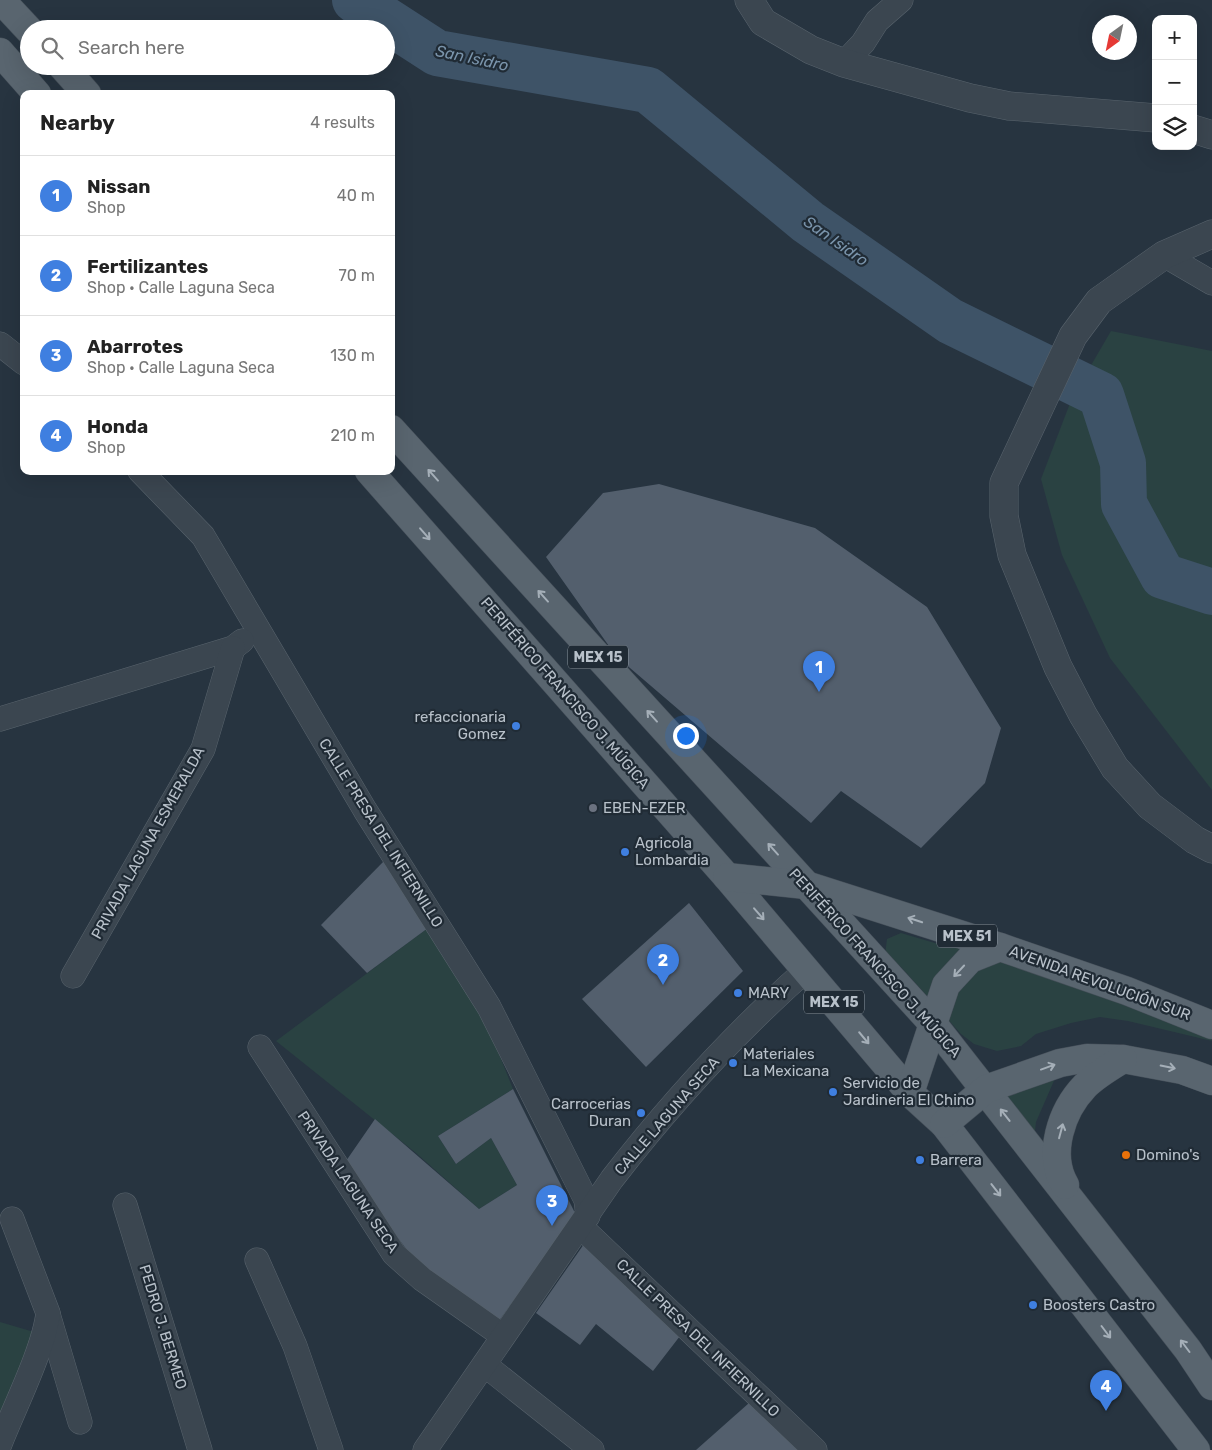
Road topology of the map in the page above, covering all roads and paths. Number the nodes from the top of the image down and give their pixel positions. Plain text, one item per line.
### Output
1 (1, 0) edge
2 (749, 0) edge
3 (901, 0) edge
4 (20, 20) edge
5 (0, 52) edge
6 (844, 62) junction
7 (20, 75) edge
8 (20, 75) edge
9 (70, 75) edge
10 (33, 90) edge
11 (83, 90) edge
12 (1152, 118) edge
13 (1197, 130) edge
14 (1212, 135) edge
15 (1212, 234) edge
16 (1164, 255) junction
17 (1212, 283) edge
18 (0, 344) edge
19 (20, 360) edge
20 (395, 433) edge
21 (144, 475) edge
22 (373, 475) edge
23 (257, 629) junction
24 (233, 648) junction
25 (0, 719) edge
26 (1212, 849) edge
27 (727, 877) junction
28 (806, 885) junction
29 (1000, 947) junction
30 (806, 970) junction
31 (73, 976) dead end
32 (934, 1025) junction
33 (1212, 1025) edge
34 (260, 1048) dead end
35 (1123, 1059) junction
36 (1212, 1081) edge
37 (986, 1089) junction
38 (910, 1094) junction
39 (944, 1124) junction
40 (125, 1205) dead end
41 (1078, 1208) junction
42 (12, 1219) dead end
43 (584, 1221) junction
44 (257, 1260) dead end
45 (48, 1313) junction
46 (503, 1336) junction
47 (485, 1365) junction
48 (1212, 1386) edge
49 (80, 1422) dead end
50 (0, 1444) edge
51 (200, 1450) edge
52 (332, 1450) edge
53 (425, 1450) edge
54 (592, 1450) edge
55 (815, 1450) edge
56 (1196, 1450) edge

1 - 4 main road
2 - 6 street
3 - 6 street
5 - 7 main road
6 - 12 street
8 - 10 main road
9 - 11 main road
13 - 14 street
15 - 16 street
16 - 17 street
16 - 26 street
18 - 19 street
28 -> 20 main road, PERIFÉRICO FRANCISCO J. MÚGICA / MEX 15
21 - 23 street, CALLE PRESA DEL INFIERNILLO
22 -> 27 main road, PERIFÉRICO FRANCISCO J. MÚGICA / MEX 15
23 - 24 street
23 - 43 street, CALLE PRESA DEL INFIERNILLO
24 - 25 street
24 - 31 street, PRIVADA LAGUNA ESMERALDA
27 - 28 main road, AVENIDA REVOLUCIÓN SUR / MEX 51
27 -> 30 main road, PERIFÉRICO FRANCISCO J. MÚGICA / MEX 15
29 -> 28 main road, AVENIDA REVOLUCIÓN SUR / MEX 51
28 - 32 main road, PERIFÉRICO FRANCISCO J. MÚGICA / MEX 15
29 -> 32 main road
29 - 33 main road, AVENIDA REVOLUCIÓN SUR / MEX 51
30 -> 38 main road, PERIFÉRICO FRANCISCO J. MÚGICA / MEX 15
30 - 43 street, CALLE LAGUNA SECA
32 - 37 main road, PERIFÉRICO FRANCISCO J. MÚGICA / MEX 15
32 - 38 main road
34 - 46 street, PRIVADA LAGUNA SECA
35 -> 36 main road
37 -> 35 main road
41 -> 35 main road
37 - 39 main road
41 -> 37 main road, PERIFÉRICO FRANCISCO J. MÚGICA / MEX 15
38 - 39 main road, PERIFÉRICO FRANCISCO J. MÚGICA / MEX 15
39 -> 56 main road, PERIFÉRICO FRANCISCO J. MÚGICA / MEX 15
40 - 51 street, PEDRO J. BERMEO
48 -> 41 main road, PERIFÉRICO FRANCISCO J. MÚGICA / MEX 15
42 - 45 street
43 - 46 street, CALLE LAGUNA SECA
43 - 55 street, CALLE PRESA DEL INFIERNILLO
44 - 52 street
45 - 49 street
45 - 50 street
46 - 47 street, CALLE LAGUNA SECA
47 - 53 street, CALLE LAGUNA SECA
47 - 54 street

